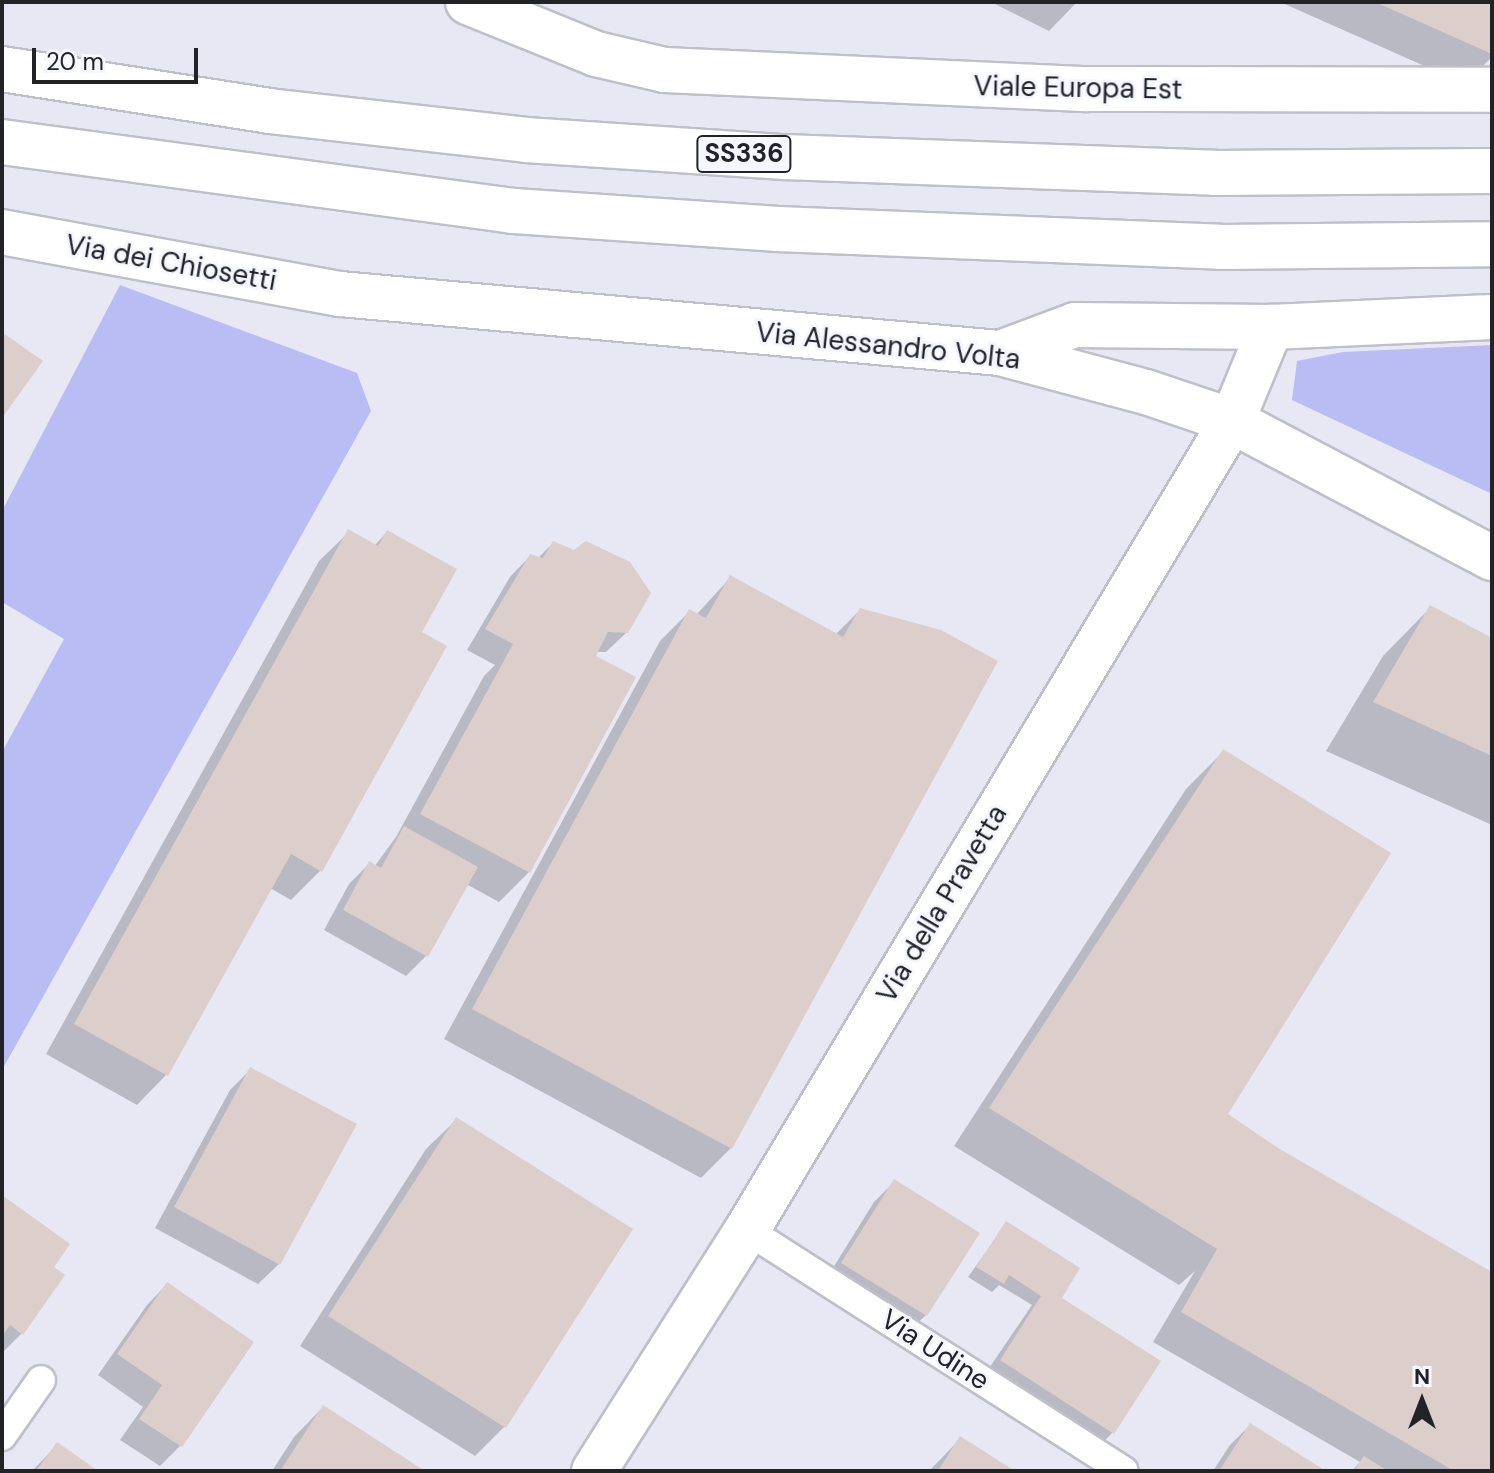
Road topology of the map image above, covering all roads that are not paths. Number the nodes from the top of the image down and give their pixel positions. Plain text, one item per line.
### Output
1 (468, 2) edge
2 (2, 69) edge
3 (1492, 90) edge
4 (2, 142) edge
5 (1492, 171) edge
6 (2, 232) edge
7 (1492, 244) edge
8 (340, 294) joint
9 (1492, 317) edge
10 (1271, 327) junction
11 (1000, 353) junction
12 (1232, 421) junction
13 (1492, 558) edge
14 (747, 1230) junction
15 (41, 1380) dead end
16 (2, 1436) edge
17 (594, 1471) edge
18 (1124, 1471) edge

1 - 3 main road, Viale Europa Est
2 - 5 main road, SS336
4 - 7 main road
6 - 8 main road, Via dei Chiosetti
8 - 11 main road, Via Alessandro Volta
9 - 10 main road
10 - 11 main road
10 - 12 main road, Via della Pravetta
11 - 12 main road, Via Alessandro Volta
12 - 13 main road, Via Alessandro Volta
12 - 14 main road, Via della Pravetta
14 - 17 main road, Via della Pravetta
14 - 18 lane, Via Udine
15 - 16 lane

